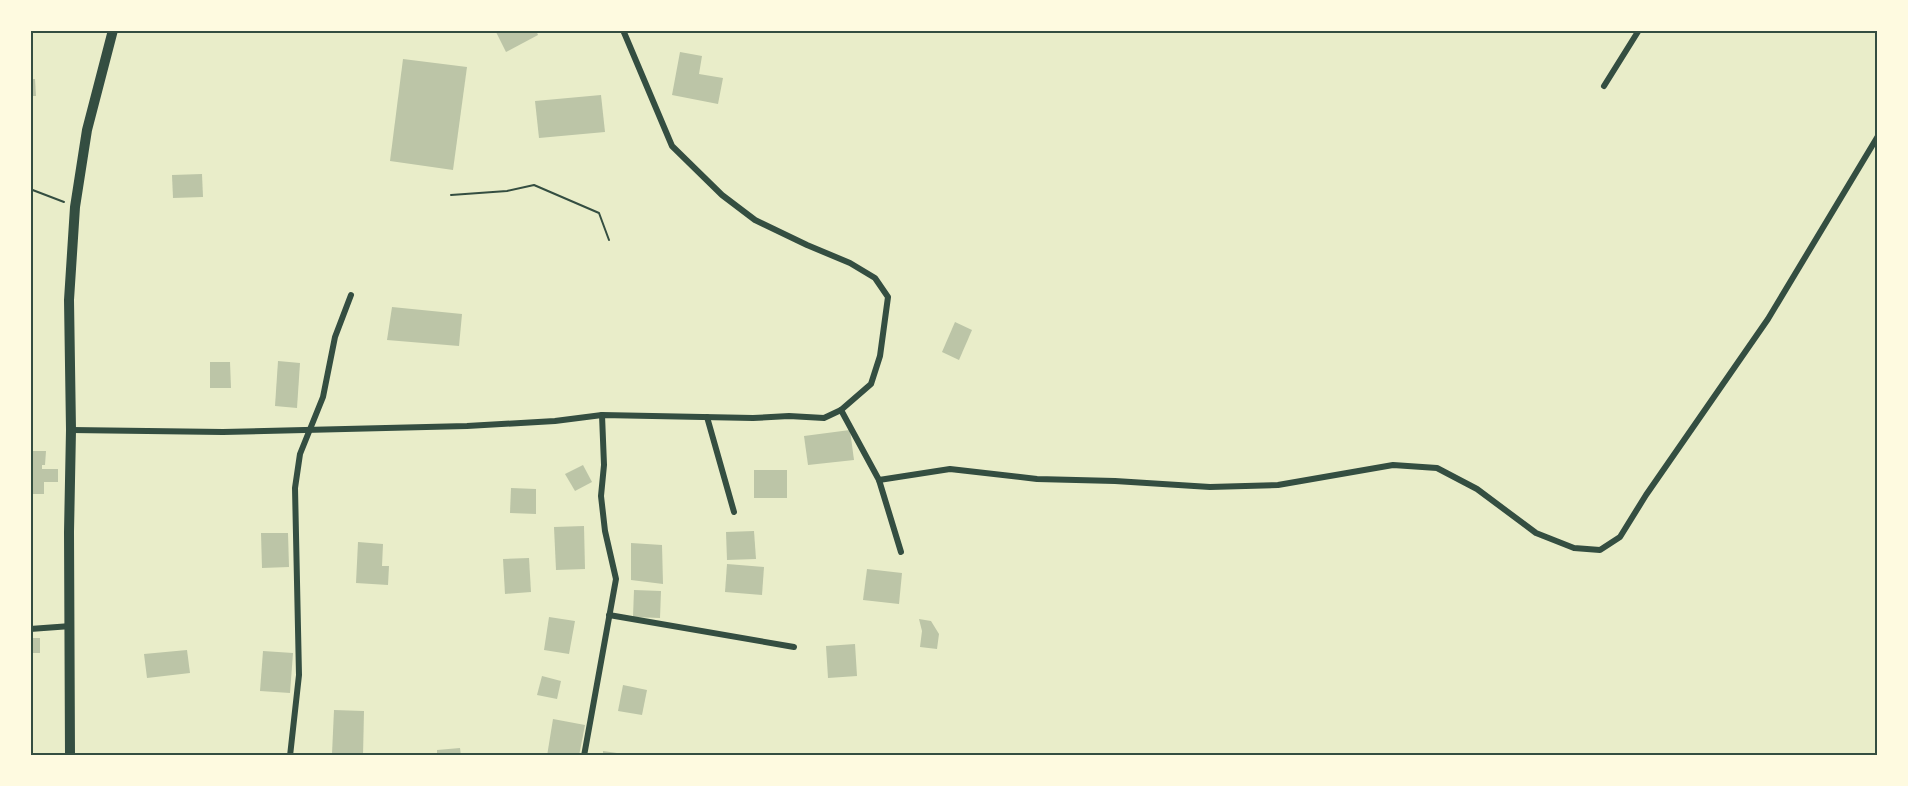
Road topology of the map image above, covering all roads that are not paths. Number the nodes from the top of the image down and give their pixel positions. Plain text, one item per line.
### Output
1 (113, 30) edge
2 (623, 30) edge
3 (1639, 30) edge
4 (1604, 86) dead end
5 (1878, 136) edge
6 (351, 295) dead end
7 (841, 410) junction
8 (602, 415) junction
9 (707, 417) junction
10 (71, 430) junction
11 (310, 430) junction
12 (879, 480) junction
13 (734, 512) dead end
14 (901, 552) dead end
15 (609, 615) junction
16 (71, 626) junction
17 (30, 629) edge
18 (794, 647) dead end
19 (70, 756) edge
20 (290, 756) edge
21 (585, 756) edge

1 - 10 highway
2 - 7 street
3 - 4 street
5 - 12 street
6 - 11 street
7 - 9 street
7 - 12 street
8 - 9 street
8 - 11 street
8 - 15 street
9 - 13 street
10 - 11 street
10 - 16 highway
11 - 20 street
12 - 14 street
15 - 18 street
15 - 21 street
16 - 17 street
16 - 19 highway

